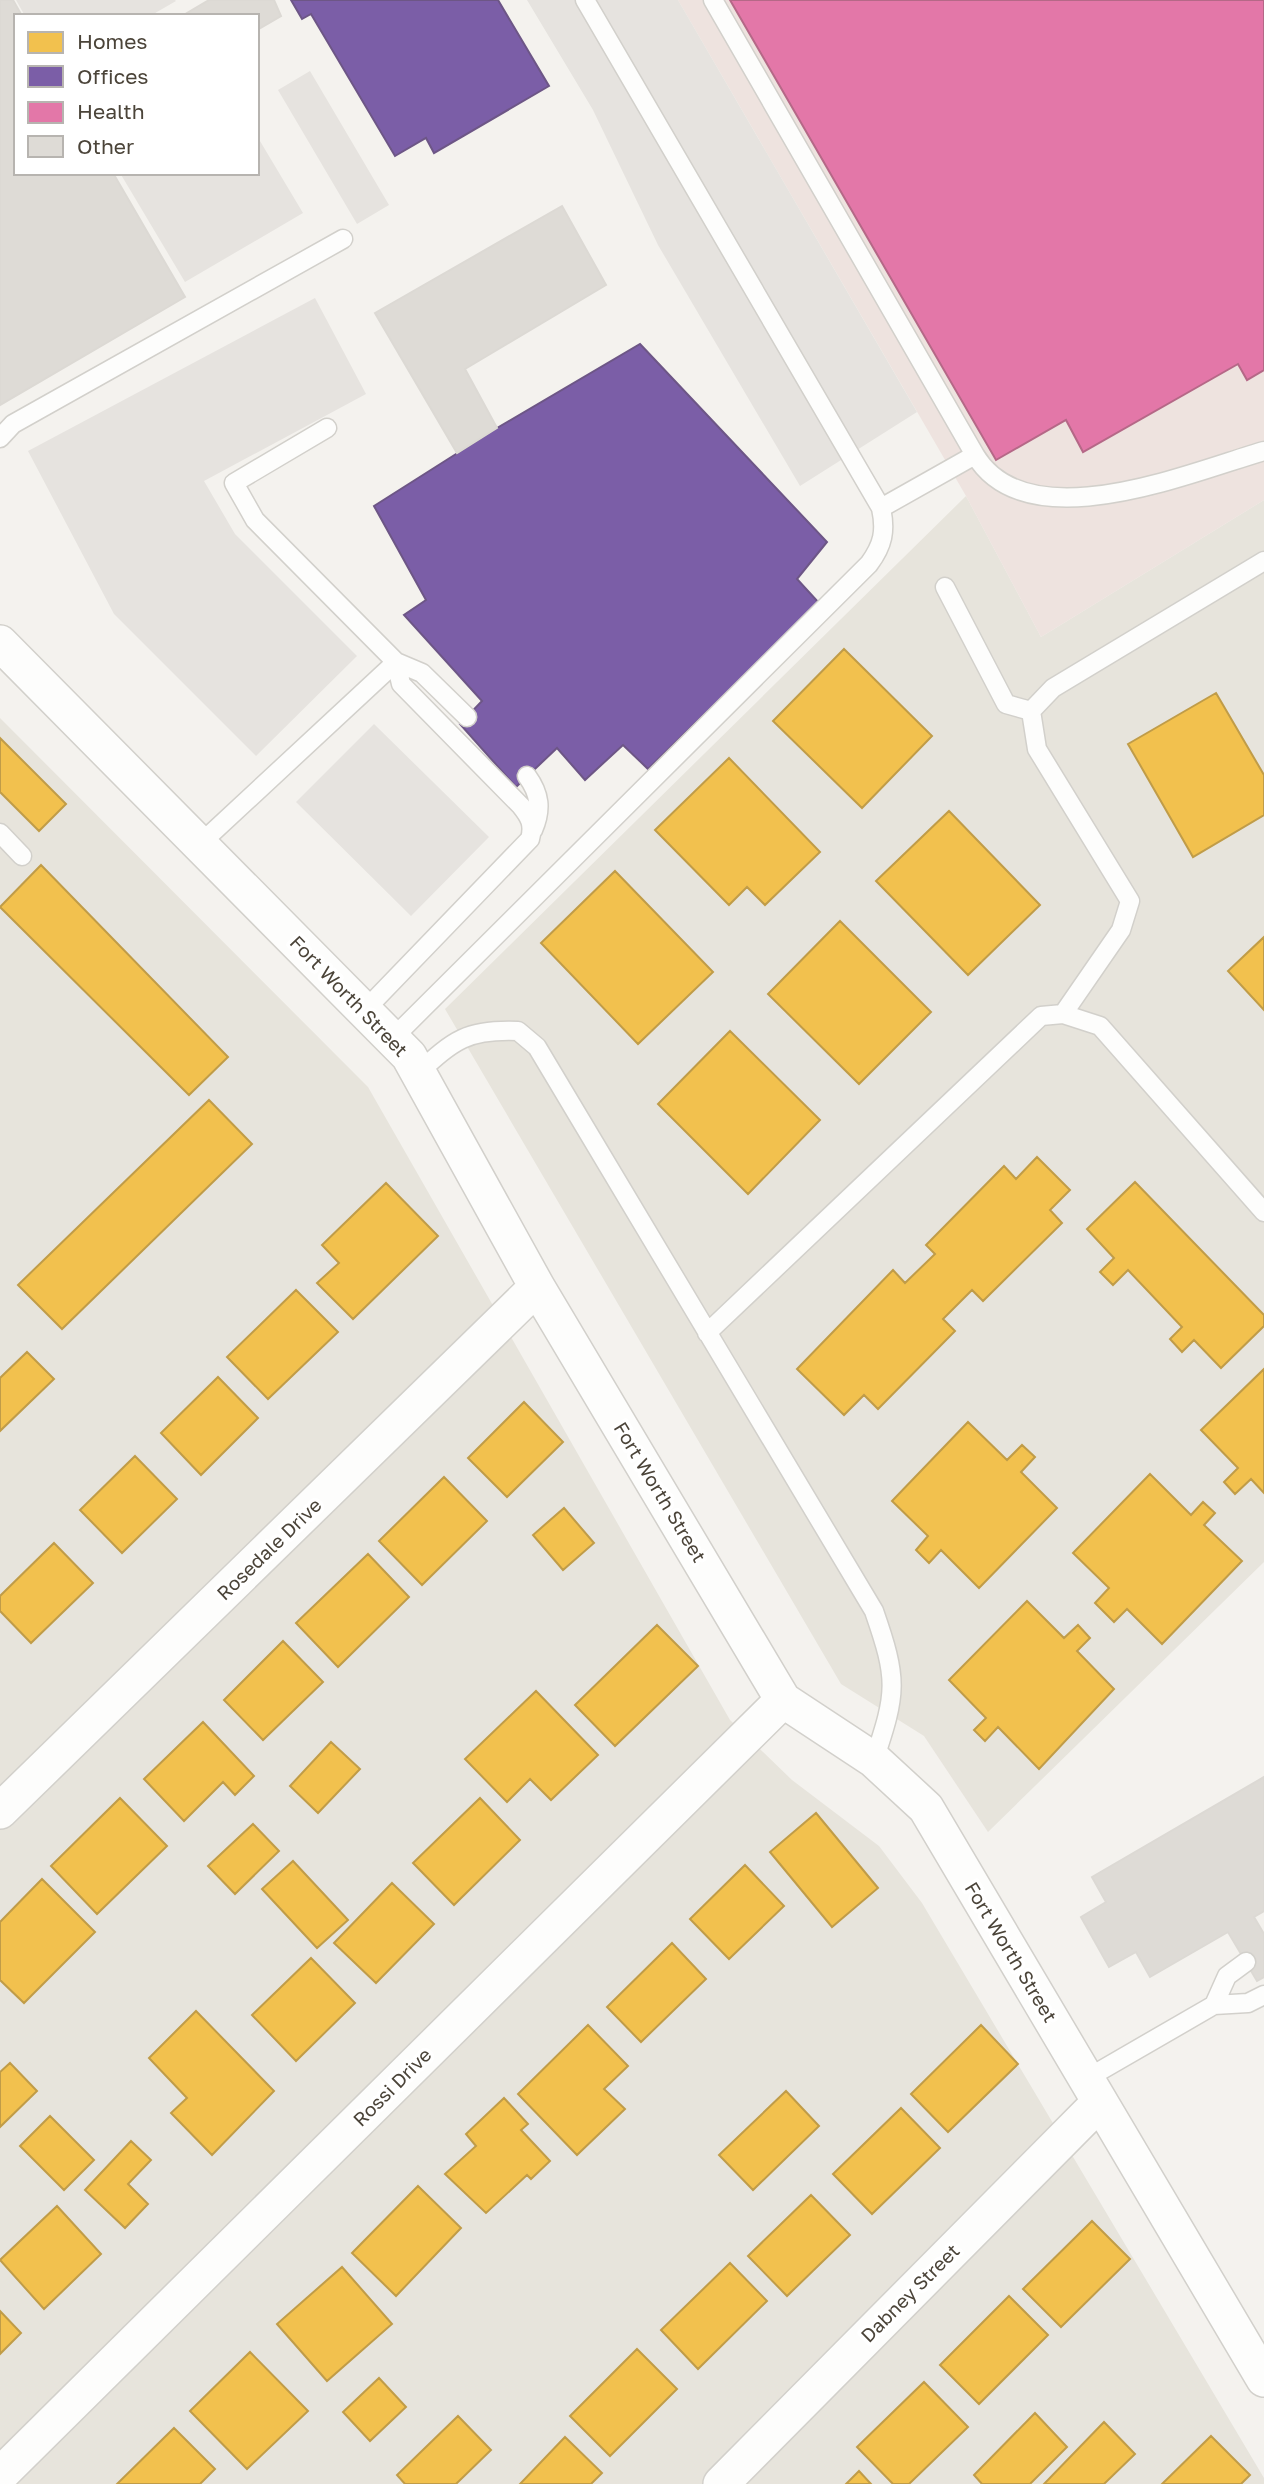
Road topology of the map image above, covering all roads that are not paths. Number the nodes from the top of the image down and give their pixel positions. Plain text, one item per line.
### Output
1 (585, 0) edge
2 (713, 0) edge
3 (343, 240) dead end
4 (327, 428) dead end
5 (0, 438) edge
6 (1264, 451) edge
7 (975, 455) junction
8 (881, 508) junction
9 (1264, 561) edge
10 (945, 587) dead end
11 (0, 643) edge
12 (396, 662) junction
13 (1031, 711) junction
14 (467, 716) dead end
15 (527, 776) dead end
16 (533, 830) junction
17 (0, 833) edge
18 (200, 845) junction
19 (23, 856) dead end
20 (364, 1011) junction
21 (1063, 1014) junction
22 (392, 1039) junction
23 (418, 1073) junction
24 (1264, 1212) edge
25 (537, 1287) junction
26 (707, 1333) junction
27 (783, 1700) junction
28 (874, 1760) junction
29 (0, 1811) edge
30 (1246, 1962) dead end
31 (1264, 1994) edge
32 (1214, 2005) junction
33 (1093, 2090) junction
34 (1264, 2379) edge
35 (0, 2475) edge
36 (721, 2484) edge

1 - 8 lane
2 - 7 lane
3 - 5 lane
4 - 12 lane
6 - 7 lane
7 - 8 lane
8 - 22 lane
9 - 13 lane
10 - 13 lane
11 - 18 street, Fort Worth Street
12 - 14 lane
12 - 16 lane
12 - 18 lane
13 - 21 lane
15 - 16 lane
16 - 20 lane
17 - 19 lane
18 - 20 street, Fort Worth Street
20 - 22 street, Fort Worth Street
21 - 24 lane
21 - 26 lane
22 - 23 street, Fort Worth Street
23 - 25 street, Fort Worth Street
23 - 26 lane
25 - 27 street, Fort Worth Street
25 - 29 street, Rosedale Drive
26 - 28 lane
27 - 28 street, Fort Worth Street
27 - 35 street, Rossi Drive
28 - 33 street, Fort Worth Street
30 - 32 lane
31 - 32 lane
32 - 33 lane
33 - 34 street, Fort Worth Street
33 - 36 street, Dabney Street

